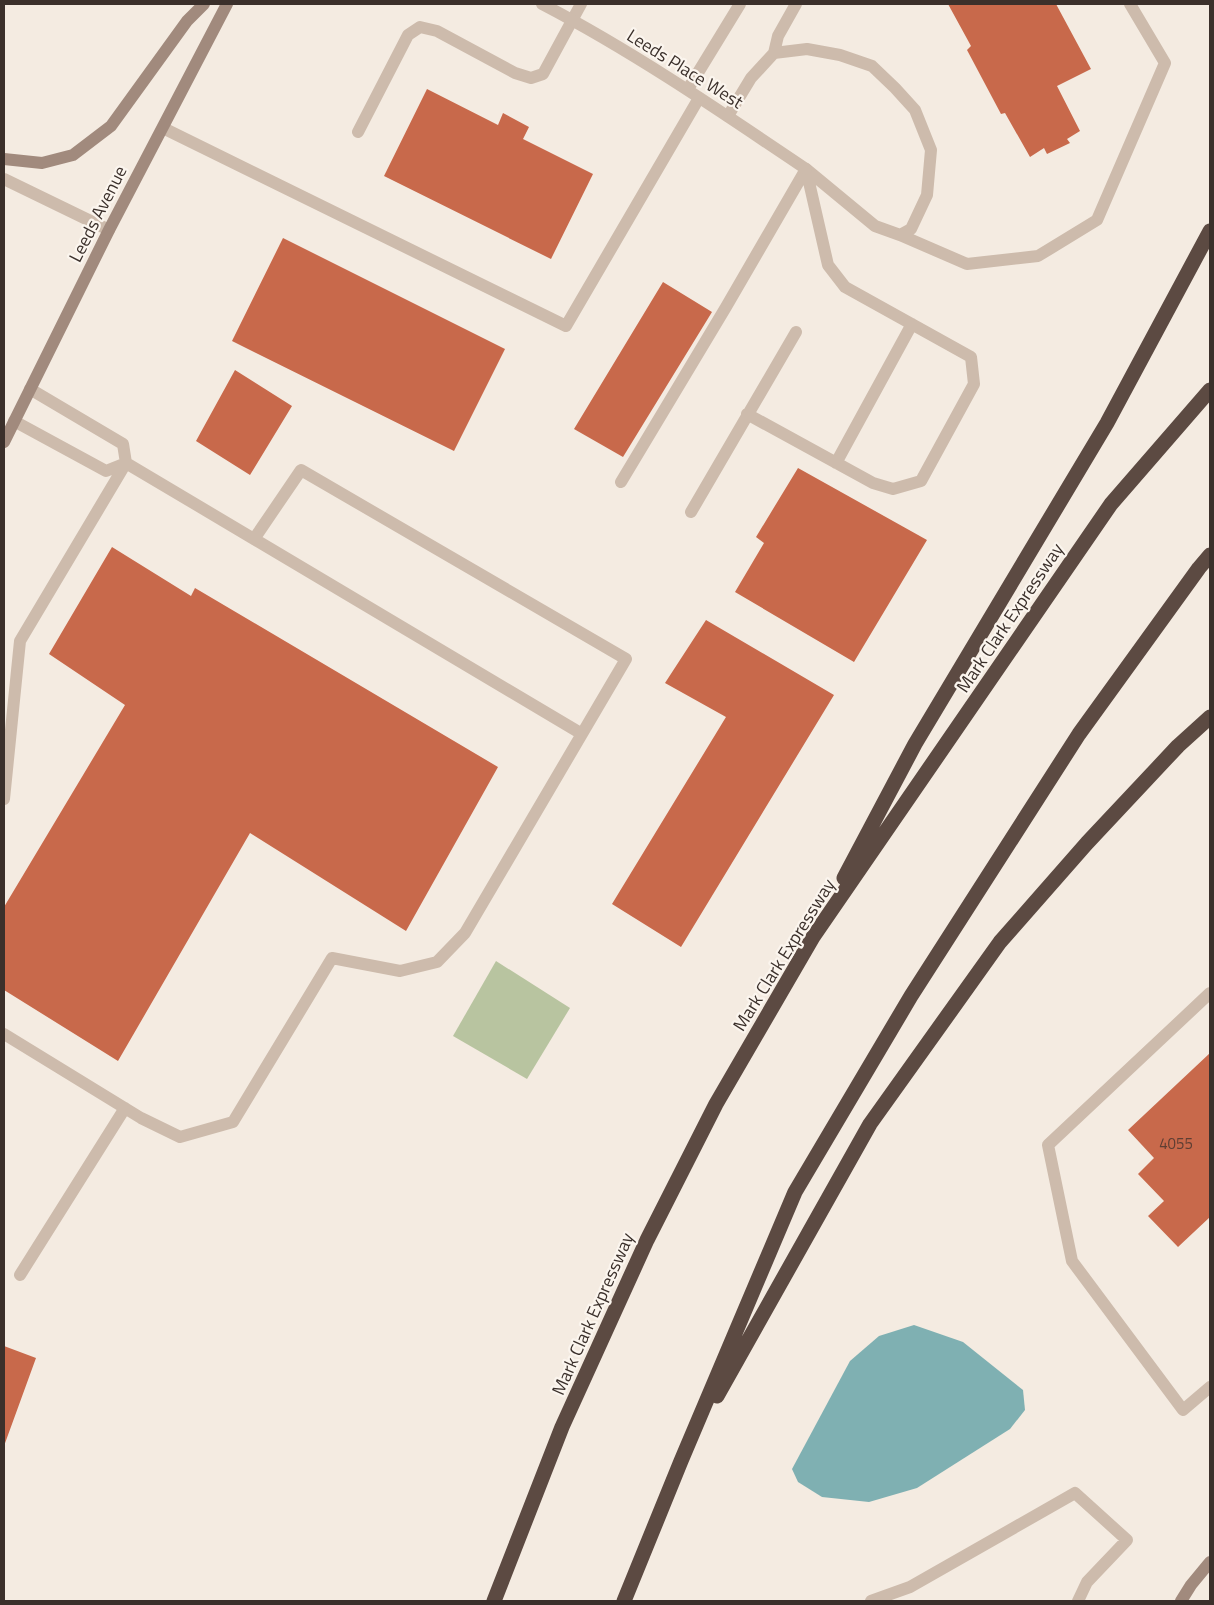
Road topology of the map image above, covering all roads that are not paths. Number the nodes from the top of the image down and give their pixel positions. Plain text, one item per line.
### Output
1 (204, 4) edge
2 (227, 4) edge
3 (542, 4) edge
4 (581, 4) edge
5 (740, 4) edge
6 (796, 4) edge
7 (1130, 4) edge
8 (572, 20) junction
9 (774, 53) junction
10 (688, 90) junction
11 (700, 98) junction
12 (728, 116) junction
13 (162, 128) junction
14 (358, 132) dead end
15 (4, 158) edge
16 (806, 169) junction
17 (4, 179) edge
18 (109, 230) junction
19 (1210, 231) edge
20 (900, 235) junction
21 (912, 324) junction
22 (796, 332) dead end
23 (30, 389) junction
24 (1210, 390) edge
25 (747, 414) junction
26 (14, 421) junction
27 (4, 442) edge
28 (126, 463) junction
29 (836, 463) junction
30 (621, 482) dead end
31 (691, 512) dead end
32 (254, 539) junction
33 (1210, 555) edge
34 (1210, 717) edge
35 (582, 734) junction
36 (4, 799) edge
37 (813, 937) junction
38 (1210, 993) edge
39 (4, 1034) edge
40 (125, 1108) junction
41 (20, 1275) dead end
42 (1210, 1387) edge
43 (681, 1461) junction
44 (1210, 1562) edge
45 (494, 1601) edge
46 (624, 1601) edge
47 (871, 1601) edge
48 (1078, 1601) edge
49 (1181, 1601) edge

1 - 15 street
2 - 13 street, Leeds Avenue
3 - 8 street, Leeds Place West
4 - 8 street
5 - 10 street
6 - 9 street
7 - 20 street, Leeds Place West
8 - 10 street, Leeds Place West
8 - 14 street
9 - 12 street
9 - 20 street
10 - 11 street, Leeds Place West
11 - 12 street, Leeds Place West
11 - 13 street
12 - 16 street, Leeds Place West
13 - 18 street, Leeds Avenue
16 - 20 street, Leeds Place West
16 - 21 street
16 - 30 street
17 - 18 street
18 - 23 street, Leeds Avenue
19 - 37 highway
21 - 29 street
21 - 29 street
22 - 25 street
23 - 26 street, Leeds Avenue
23 - 28 street
24 - 37 highway, Mark Clark Expressway
25 - 29 street
25 - 31 street
26 - 27 street, Leeds Avenue
26 - 28 street
28 - 32 street
28 - 36 street
32 - 35 street
32 - 35 street
33 - 43 highway
34 - 43 highway
35 - 40 street
37 - 45 highway, Mark Clark Expressway
38 - 42 street
39 - 40 street
40 - 41 street
43 - 46 highway
44 - 49 street
47 - 48 street

